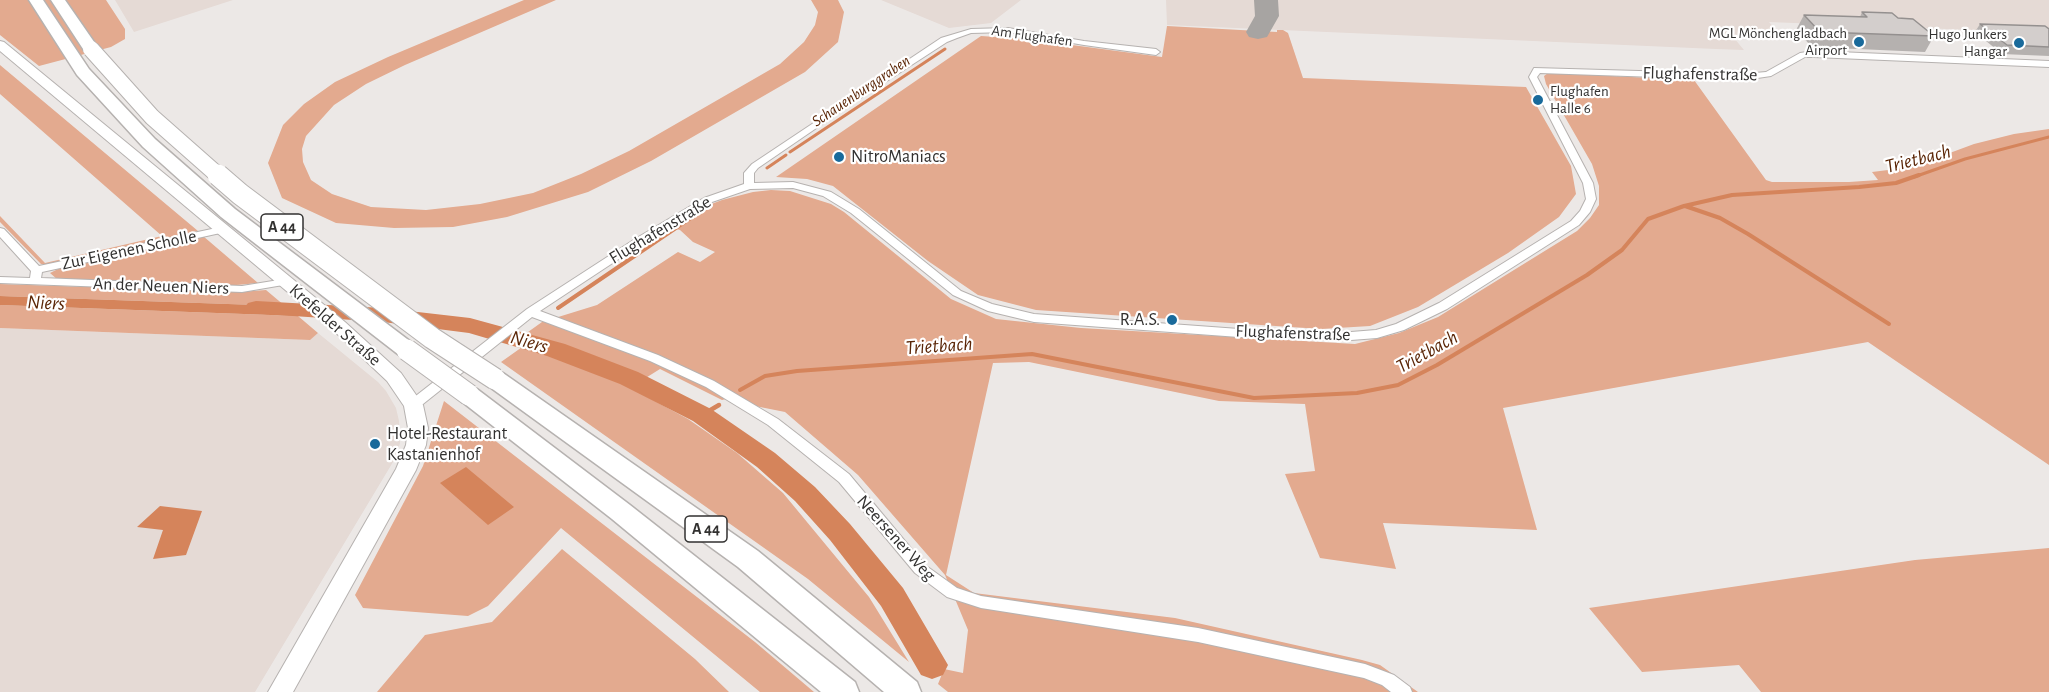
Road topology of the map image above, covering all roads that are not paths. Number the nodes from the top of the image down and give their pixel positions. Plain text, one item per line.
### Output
1 (36, 0) edge
2 (58, 0) edge
3 (0, 45) edge
4 (81, 52) junction
5 (1156, 52) dead end
6 (2033, 62) junction
7 (2049, 64) edge
8 (2049, 75) edge
9 (749, 186) junction
10 (221, 230) junction
11 (0, 231) edge
12 (36, 275) junction
13 (0, 280) edge
14 (292, 288) junction
15 (525, 317) junction
16 (413, 405) junction
17 (280, 692) edge
18 (844, 692) edge
19 (906, 692) edge
20 (1404, 692) edge

1 - 4 highway, A 44
2 - 4 highway, A 44
3 - 10 street, Krefelder Straße
4 - 18 highway, A 44, bridge
4 - 19 highway, A 44, bridge
5 - 9 street, Am Flughafen
6 - 7 street, Flughafenstraße
6 - 8 street
6 - 9 street, Flughafenstraße
9 - 15 street, Flughafenstraße
10 - 12 street, Zur Eigenen Scholle
10 - 14 street, Krefelder Straße
11 - 12 street
12 - 13 street, An der Neuen Niers
12 - 14 street, An der Neuen Niers
14 - 16 street, Krefelder Straße
15 - 16 street, Flughafenstraße
15 - 20 street, Neersener Weg
16 - 17 street, Krefelder Straße

